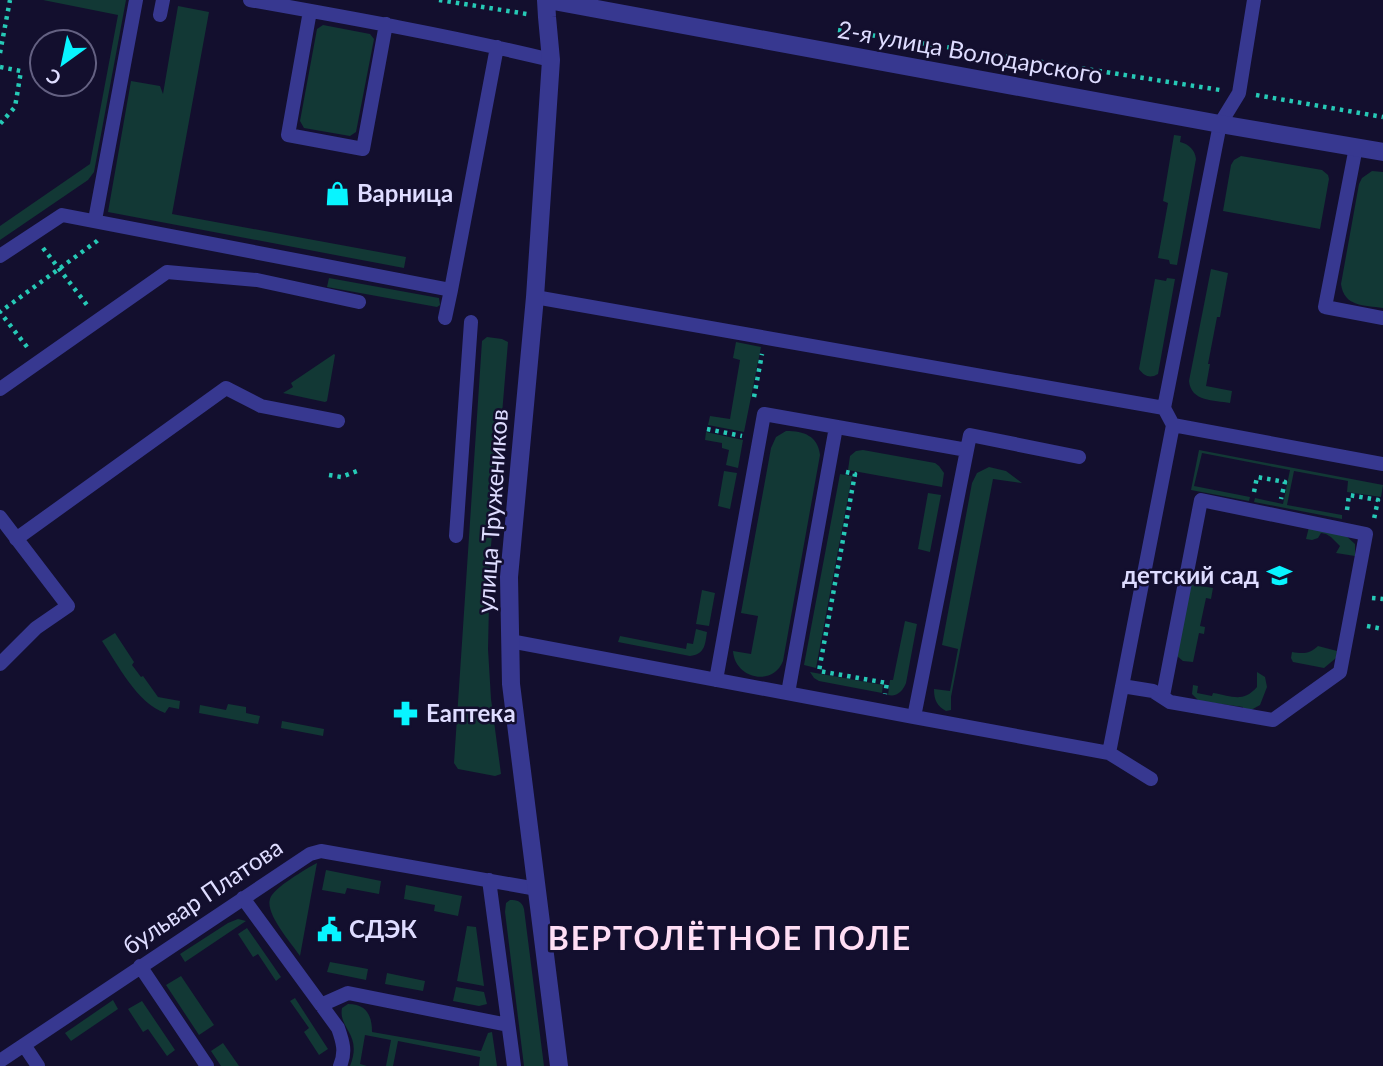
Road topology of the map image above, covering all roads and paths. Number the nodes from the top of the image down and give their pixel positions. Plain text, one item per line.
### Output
1 (10, 0) edge
2 (136, 0) edge
3 (163, 0) edge
4 (250, 0) edge
5 (547, 0) edge
6 (1254, 0) edge
7 (310, 11) junction
8 (160, 15) dead end
9 (386, 24) junction
10 (828, 28) dead end
11 (497, 47) junction
12 (0, 53) edge
13 (551, 60) junction
14 (0, 66) edge
15 (1239, 93) junction
16 (1383, 117) edge
17 (3, 119) edge
18 (0, 124) edge
19 (1220, 124) junction
20 (1356, 147) junction
21 (1383, 152) edge
22 (98, 221) junction
23 (33, 234) junction
24 (0, 256) edge
25 (60, 269) junction
26 (451, 290) junction
27 (535, 297) junction
28 (359, 302) dead end
29 (445, 318) dead end
30 (1383, 318) edge
31 (98, 320) junction
32 (471, 322) dead end
33 (763, 347) dead end
34 (38, 362) junction
35 (0, 388) edge
36 (754, 398) dead end
37 (1164, 408) junction
38 (338, 421) dead end
39 (1173, 425) junction
40 (836, 427) junction
41 (707, 429) dead end
42 (746, 437) dead end
43 (967, 450) junction
44 (1079, 457) dead end
45 (1383, 464) edge
46 (357, 471) dead end
47 (843, 472) dead end
48 (329, 475) dead end
49 (1281, 501) dead end
50 (1250, 510) junction
51 (1355, 516) dead end
52 (0, 517) edge
53 (1365, 517) dead end
54 (456, 536) dead end
55 (16, 539) junction
56 (510, 641) junction
57 (0, 664) edge
58 (807, 669) dead end
59 (819, 671) junction
60 (716, 680) junction
61 (1122, 686) junction
62 (788, 693) junction
63 (1163, 696) junction
64 (891, 697) dead end
65 (914, 717) junction
66 (1109, 753) junction
67 (1151, 779) dead end
68 (489, 880) junction
69 (537, 889) junction
70 (243, 898) junction
71 (141, 966) junction
72 (321, 1005) junction
73 (509, 1025) junction
74 (24, 1045) junction
75 (0, 1061) edge
76 (38, 1066) edge
77 (207, 1066) edge
78 (340, 1066) edge
79 (514, 1066) edge
80 (559, 1066) edge

1 - 12 path
2 - 22 lane
3 - 8 lane
4 - 7 lane
5 - 13 street, улица Тружеников
5 - 19 street, 2-я улица Володарского
6 - 15 lane
7 - 9 lane
7 - 9 lane
9 - 11 lane
10 - 15 path
11 - 13 lane
11 - 26 lane
13 - 27 street, улица Тружеников
14 - 17 path
15 - 16 path
15 - 19 lane
17 - 18 path
19 - 20 street, 2-я улица Володарского
19 - 37 lane
20 - 21 street, 2-я улица Володарского
20 - 30 lane
22 - 23 lane
22 - 25 path
22 - 26 lane
23 - 24 lane
23 - 25 path
25 - 31 path
25 - 34 path
26 - 29 lane
27 - 37 lane
27 - 56 street, улица Тружеников
28 - 31 lane
31 - 34 lane
32 - 54 lane
33 - 36 path
34 - 35 lane
37 - 39 lane
38 - 55 lane
39 - 45 lane
39 - 61 lane
40 - 43 lane
40 - 60 lane
40 - 62 lane
41 - 42 path
43 - 44 lane
43 - 65 lane
46 - 48 path
47 - 59 path
49 - 50 path
50 - 63 lane
50 - 63 lane
51 - 53 path
52 - 55 lane
55 - 57 lane
56 - 60 lane
56 - 69 street, улица Тружеников
58 - 59 path
59 - 64 path
60 - 62 lane
61 - 63 lane
61 - 66 lane
62 - 65 lane
65 - 66 lane
66 - 67 lane
68 - 69 lane, бульвар Платова
68 - 70 lane, бульвар Платова
68 - 73 lane
69 - 80 street, улица Тружеников
70 - 71 lane, бульвар Платова
70 - 72 lane
71 - 74 lane, бульвар Платова
71 - 77 lane
72 - 73 lane
72 - 78 lane
73 - 79 lane
74 - 75 lane, бульвар Платова
74 - 76 lane

